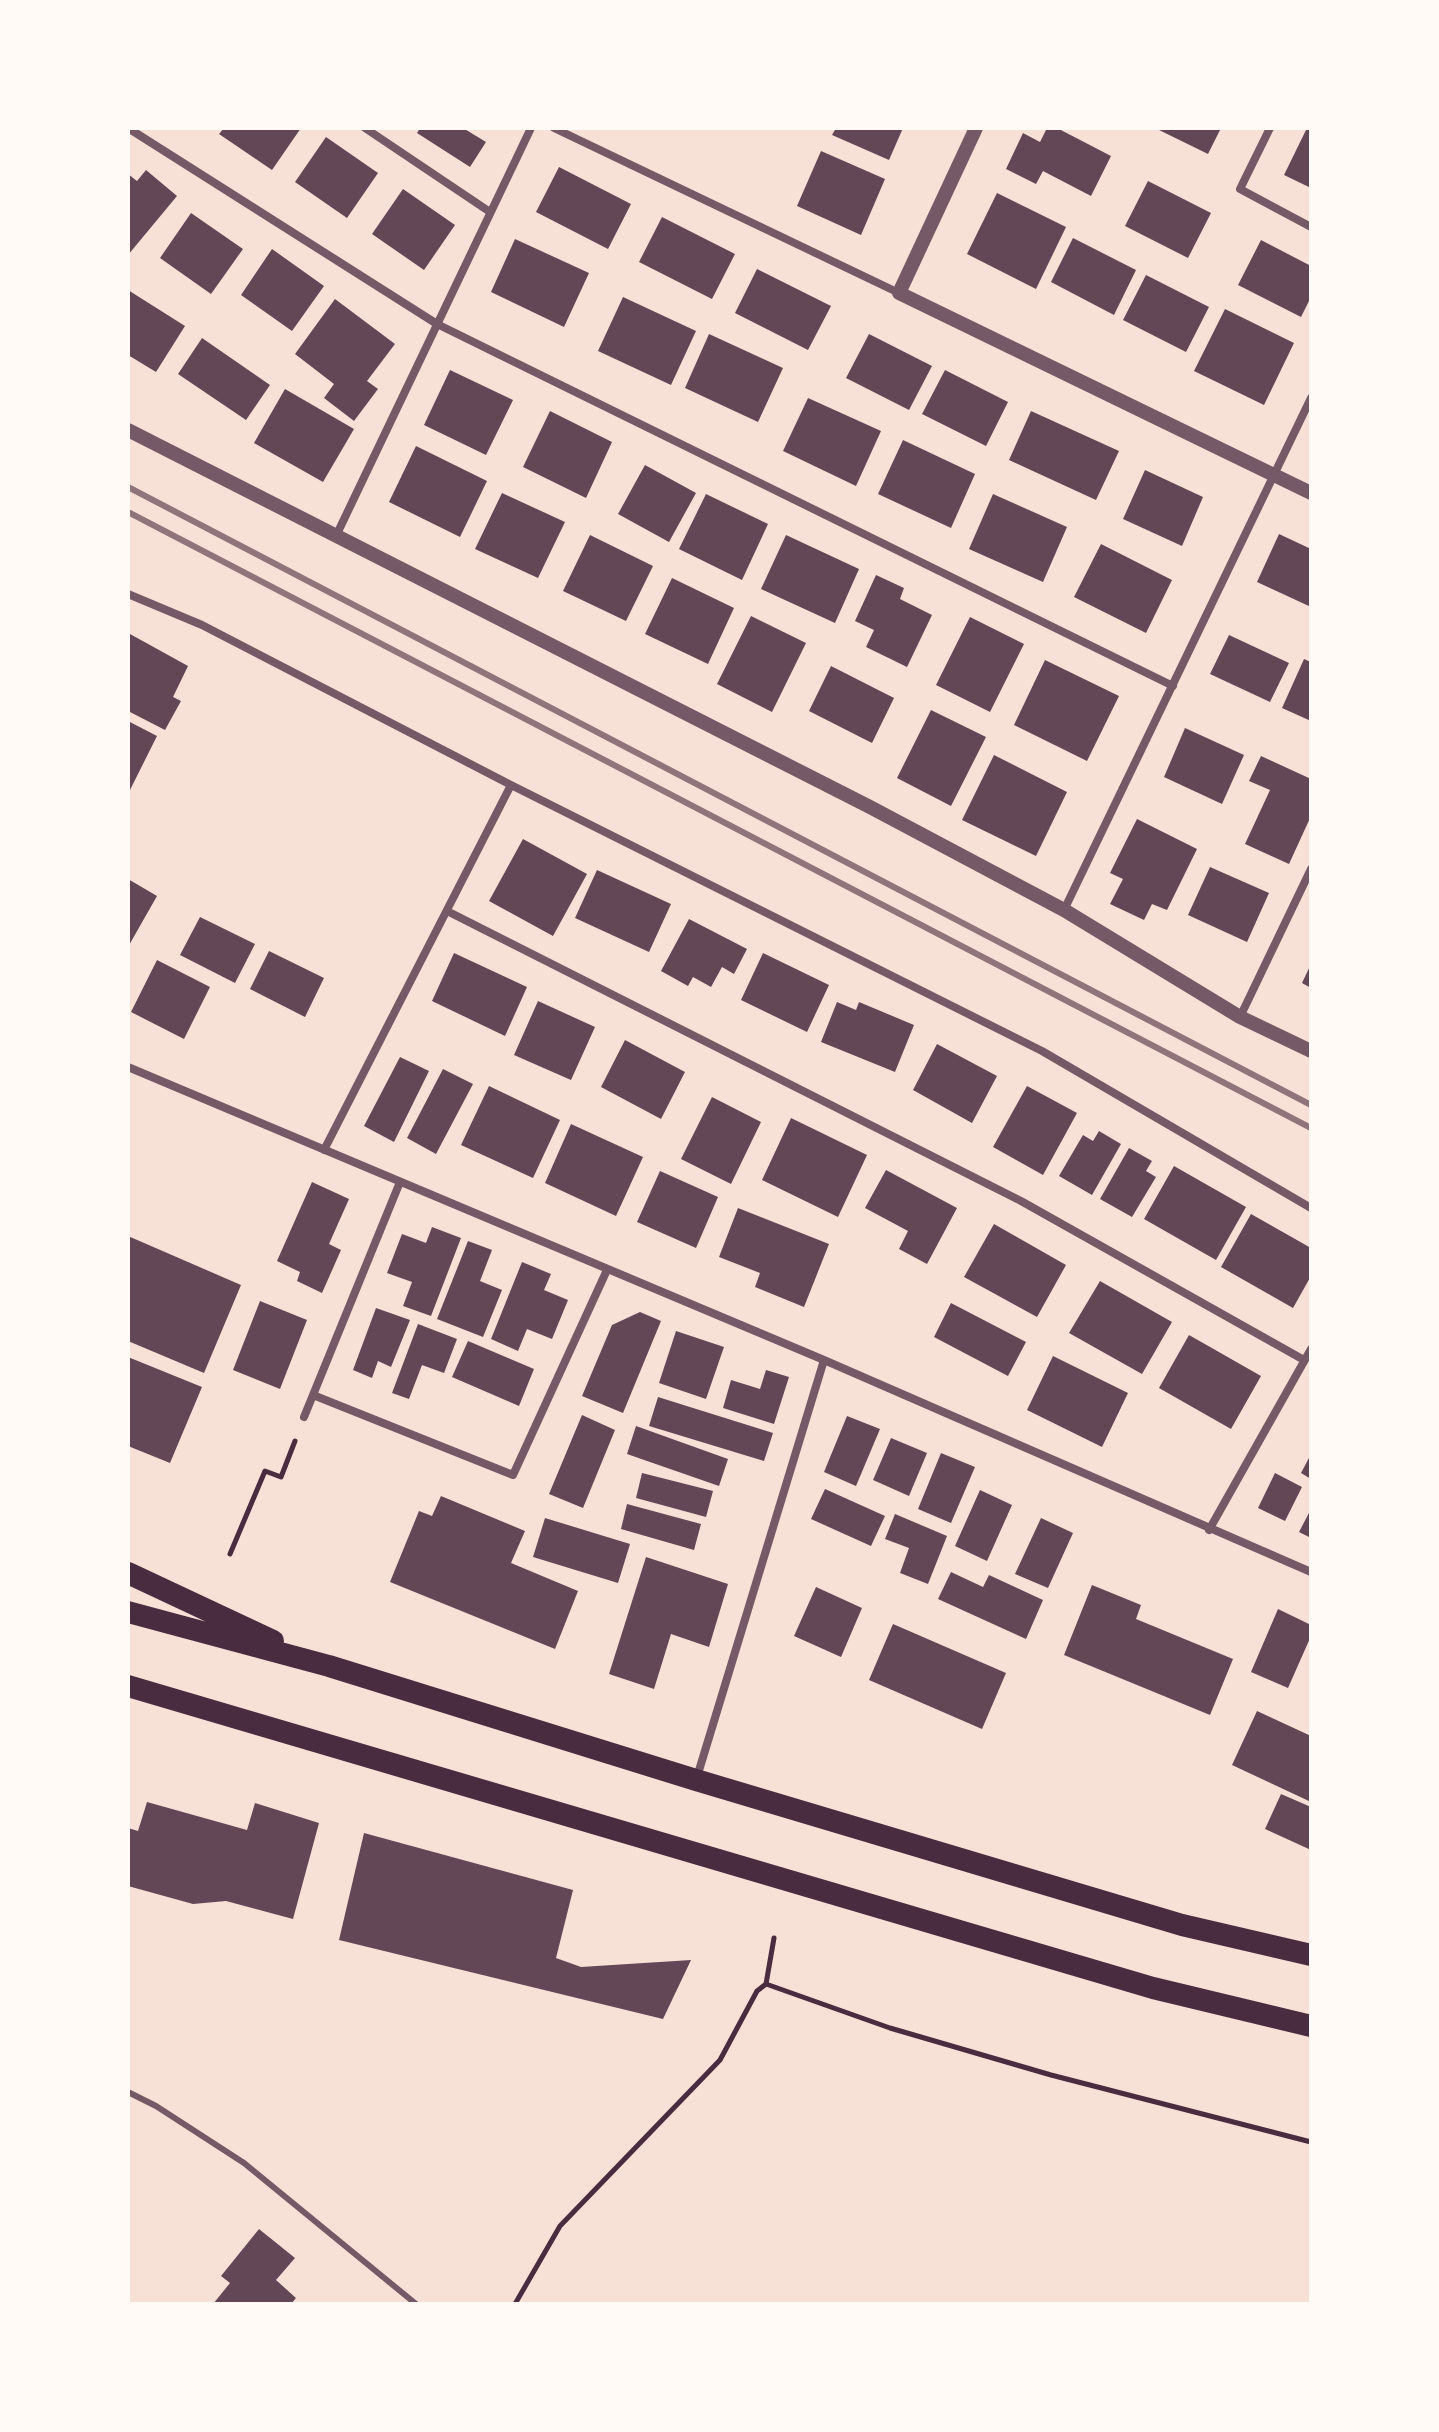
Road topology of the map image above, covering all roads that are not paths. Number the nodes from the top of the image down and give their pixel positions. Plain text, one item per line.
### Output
1 (128, 128) edge
2 (365, 128) edge
3 (531, 128) edge
4 (554, 128) edge
5 (976, 128) edge
6 (1270, 128) edge
7 (490, 212) junction
8 (1311, 227) edge
9 (899, 293) junction
10 (437, 324) junction
11 (1311, 398) edge
12 (128, 430) edge
13 (1274, 475) junction
14 (1311, 493) edge
15 (336, 537) junction
16 (128, 594) edge
17 (1173, 686) junction
18 (511, 785) junction
19 (1311, 869) edge
20 (1064, 910) junction
21 (447, 911) junction
22 (1240, 1017) junction
23 (1311, 1051) edge
24 (128, 1067) edge
25 (324, 1150) junction
26 (400, 1182) junction
27 (1311, 1208) edge
28 (607, 1270) junction
29 (1311, 1349) edge
30 (824, 1360) junction
31 (1304, 1360) junction
32 (313, 1395) junction
33 (304, 1417) road end
34 (1209, 1530) junction
35 (1311, 1572) edge
36 (128, 1573) edge
37 (128, 1612) edge
38 (329, 1666) junction
39 (128, 1686) edge
40 (128, 1702) edge
41 (238, 1716) junction
42 (696, 1780) junction
43 (1311, 1955) edge
44 (1311, 2026) edge
45 (128, 2092) edge
46 (416, 2304) edge

1 - 10 street
2 - 7 street
3 - 7 street
4 - 9 street
5 - 9 street
6 - 8 street
7 - 10 street
9 - 13 street
10 - 15 street
10 - 17 street
11 - 13 street
12 - 15 street
13 - 14 street
13 - 17 street
15 - 20 street
16 - 18 street
17 - 20 street
18 - 21 street
18 - 27 street
19 - 22 street
20 - 22 street
21 - 25 street
21 - 31 street
22 - 23 street
24 - 25 street
25 - 26 street
26 - 28 street
26 - 32 street
28 - 30 street
28 - 32 street
29 - 31 street
30 - 34 street
30 - 42 street
31 - 34 street
32 - 33 street
34 - 35 street
36 - 38 highway
37 - 38 highway
38 - 42 highway
39 - 41 highway
40 - 41 highway
41 - 44 highway
42 - 43 highway
45 - 46 lane

